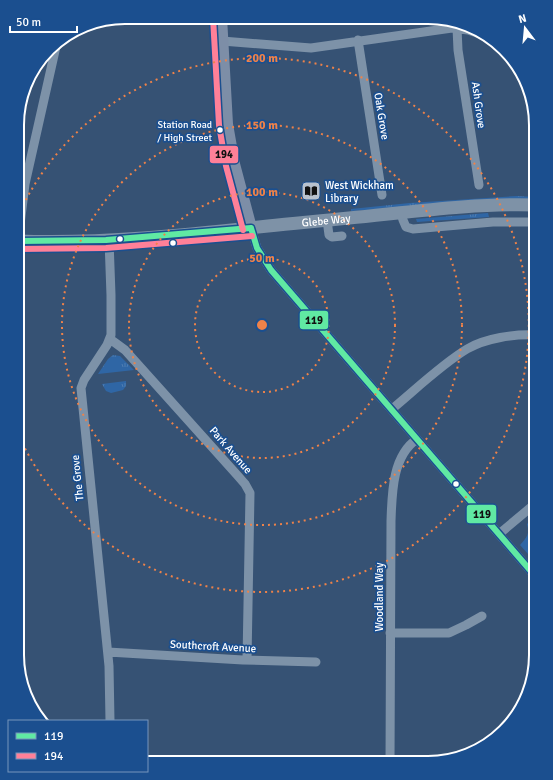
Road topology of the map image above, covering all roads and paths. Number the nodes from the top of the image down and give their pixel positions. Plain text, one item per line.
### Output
1 (221, 24) edge
2 (457, 28) joint
3 (358, 40) junction
4 (222, 42) junction
5 (55, 52) edge
6 (479, 185) dead end
7 (24, 192) edge
8 (382, 195) dead end
9 (500, 205) junction
10 (529, 205) edge
11 (401, 213) junction
12 (327, 220) junction
13 (501, 221) junction
14 (529, 222) edge
15 (251, 228) junction
16 (342, 236) dead end
17 (109, 240) junction
18 (24, 241) edge
19 (529, 335) edge
20 (110, 339) junction
21 (392, 409) junction
22 (417, 439) junction
23 (529, 509) edge
24 (499, 534) junction
25 (529, 569) edge
26 (482, 616) dead end
27 (390, 633) junction
28 (108, 652) junction
29 (247, 660) junction
30 (316, 662) dead end
31 (110, 720) edge
32 (390, 756) edge

1 - 4 main road
2 - 3 street
2 - 6 street, Ash Grove
3 - 4 street
3 - 8 street, Oak Grove
4 - 15 main road
5 - 7 street
9 - 10 highway, Glebe Way
9 - 11 highway, Glebe Way
9 - 13 street
11 - 12 highway, Glebe Way
11 - 13 street
12 - 15 highway, Glebe Way
12 - 16 street
13 - 14 street
15 - 17 highway, Glebe Way
15 - 21 street
17 - 18 highway, Glebe Way
17 - 20 street, The Grove
19 - 21 street
20 - 28 street, The Grove
20 - 29 street, Park Avenue
21 - 22 street
22 - 24 street
22 - 27 street, Woodland Way
23 - 24 street
24 - 25 street
26 - 27 street
27 - 32 street, Woodland Way
28 - 29 street, Southcroft Avenue
28 - 31 street, The Grove
29 - 30 street, Southcroft Avenue

